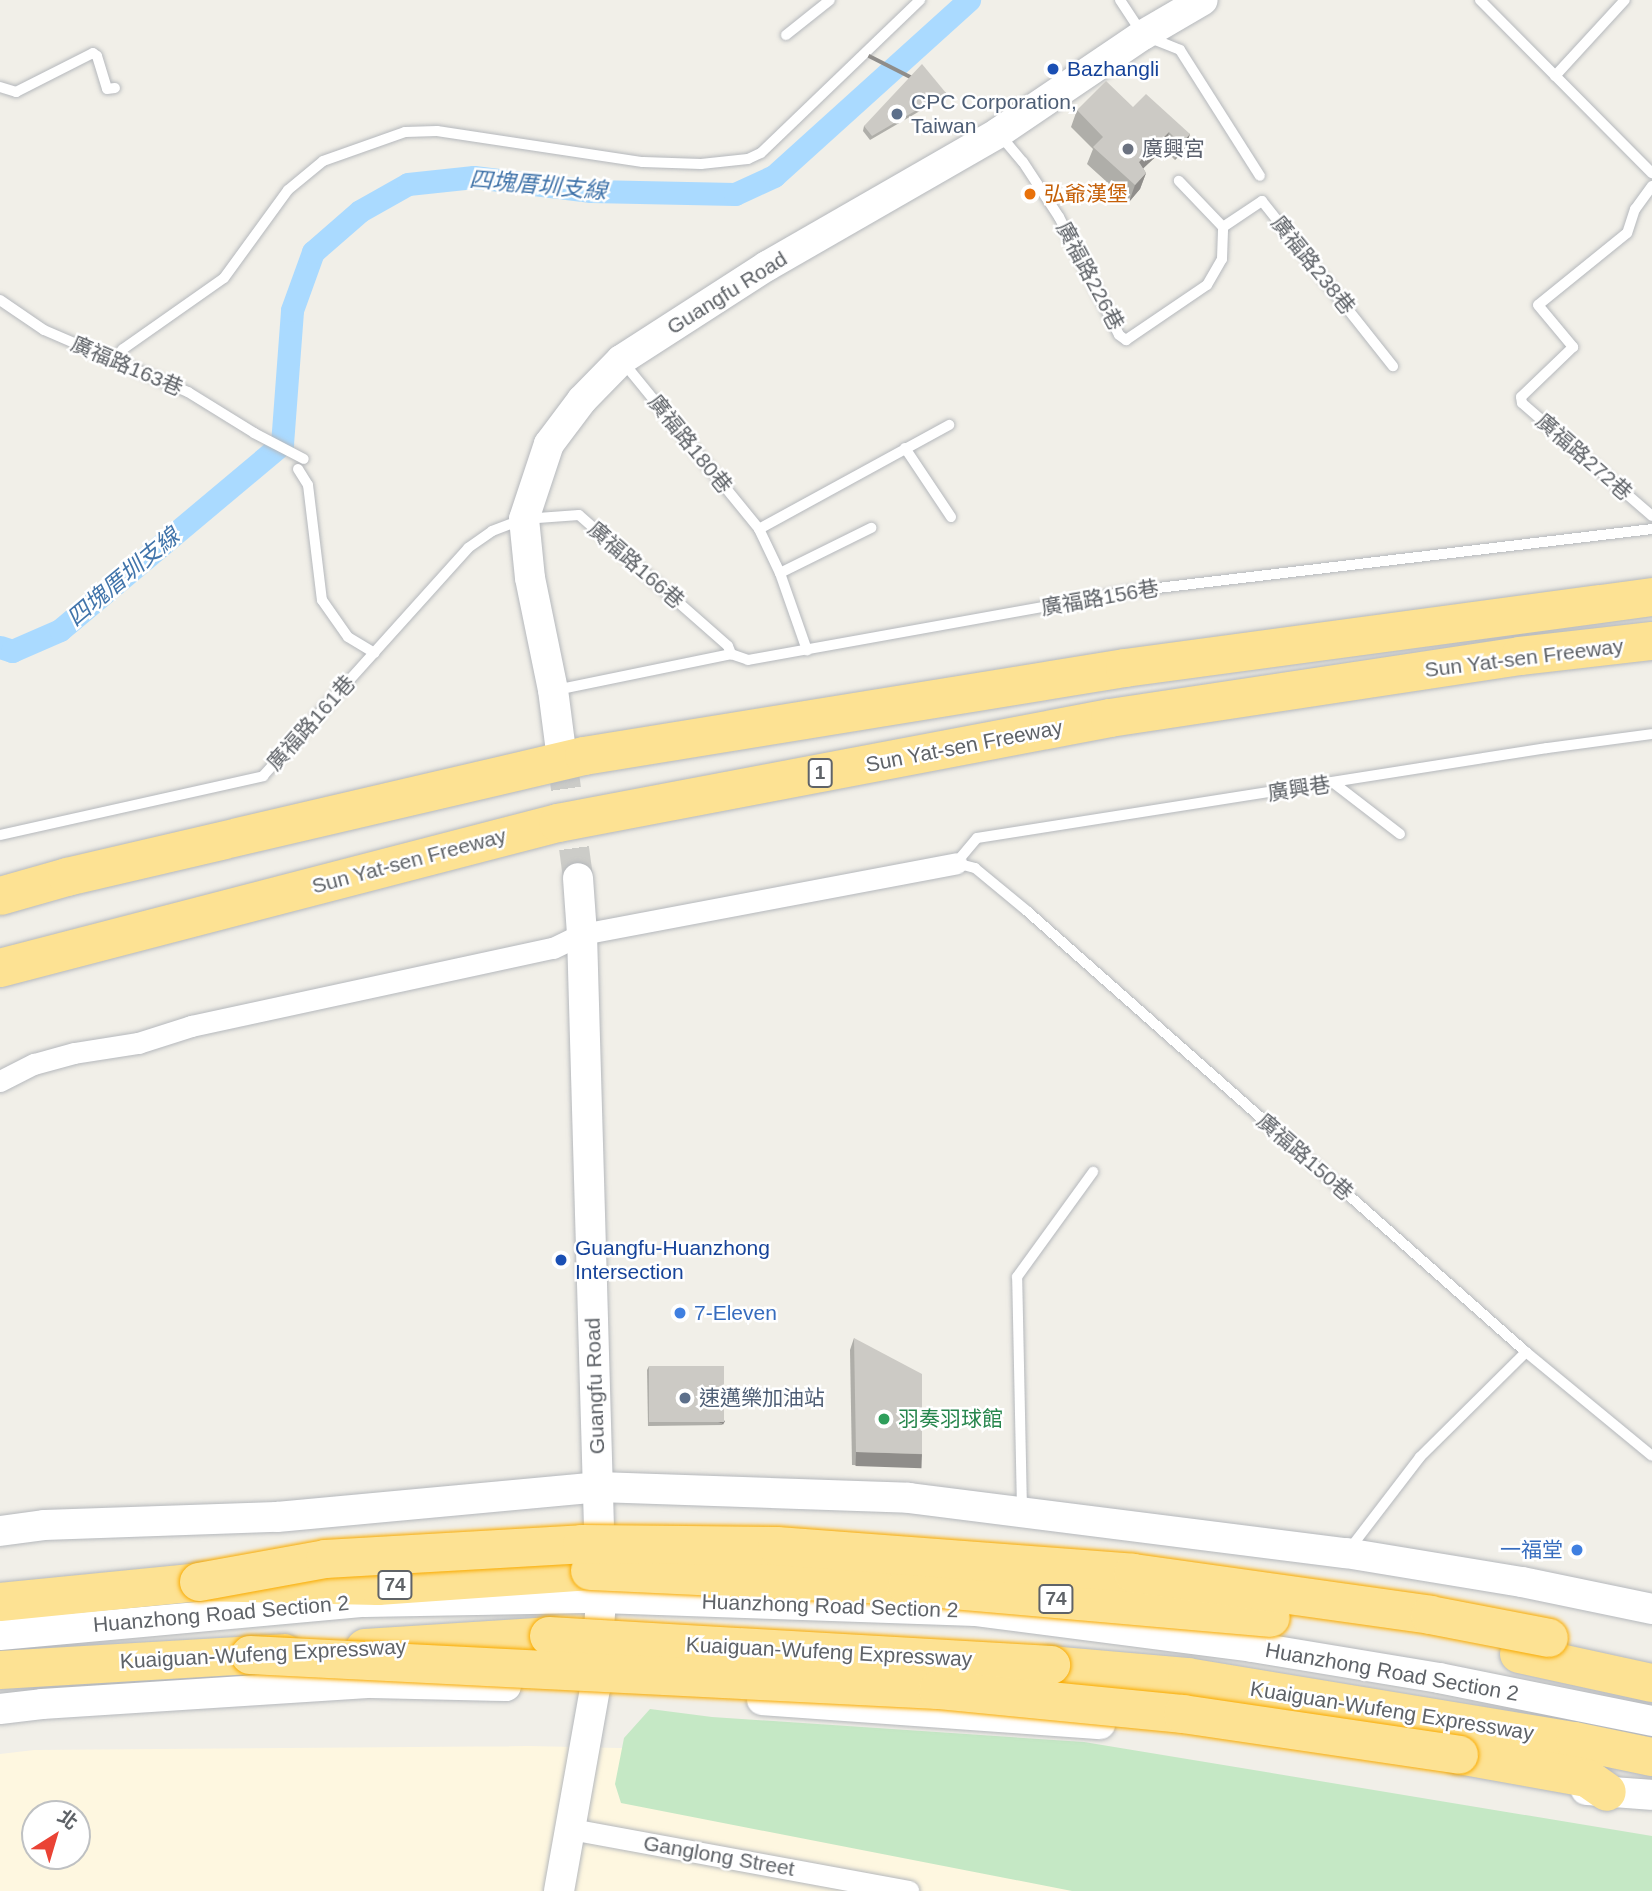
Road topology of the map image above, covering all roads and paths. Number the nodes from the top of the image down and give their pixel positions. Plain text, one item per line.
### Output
1 (830, 0) edge
2 (920, 0) edge
3 (1120, 0) edge
4 (1203, 0) edge
5 (1480, 0) edge
6 (1625, 0) edge
7 (786, 35) dead end
8 (1143, 35) junction
9 (1555, 76) junction
10 (0, 87) edge
11 (116, 88) dead end
12 (998, 133) junction
13 (1652, 173) edge
14 (1260, 176) dead end
15 (1179, 181) dead end
16 (1652, 186) edge
17 (1223, 227) junction
18 (0, 300) edge
19 (114, 360) junction
20 (621, 360) junction
21 (1393, 366) dead end
22 (949, 425) dead end
23 (905, 448) junction
24 (1652, 516) edge
25 (951, 517) dead end
26 (524, 519) junction
27 (872, 528) dead end
28 (759, 529) junction
29 (1652, 529) edge
30 (780, 573) junction
31 (1652, 597) edge
32 (1652, 641) edge
33 (807, 650) junction
34 (375, 653) junction
35 (731, 654) junction
36 (553, 690) junction
37 (1652, 734) edge
38 (562, 759) tunnel mouth
39 (1335, 784) junction
40 (1400, 834) dead end
41 (0, 835) edge
42 (956, 863) junction
43 (578, 878) tunnel mouth
44 (0, 896) edge
45 (582, 934) junction
46 (0, 968) edge
47 (0, 1081) edge
48 (1093, 1172) dead end
49 (1526, 1352) junction
50 (1652, 1456) edge
51 (598, 1487) junction
52 (1022, 1511) junction
53 (0, 1531) edge
54 (1346, 1553) junction
55 (199, 1582) junction
56 (0, 1602) edge
57 (601, 1607) junction
58 (1652, 1609) edge
59 (0, 1634) edge
60 (0, 1651) edge
61 (250, 1655) junction
62 (1652, 1658) edge
63 (0, 1670) edge
64 (1652, 1683) edge
65 (595, 1689) junction
66 (0, 1709) edge
67 (1652, 1721) edge
68 (1652, 1733) edge
69 (1652, 1757) edge
70 (1606, 1792) junction
71 (1652, 1795) edge
72 (571, 1829) junction
73 (559, 1891) edge
74 (908, 1891) edge

1 - 7 lane
2 - 19 lane
3 - 8 lane
4 - 8 street, Guangfu Road
5 - 9 lane
6 - 9 lane
8 - 12 street, Guangfu Road
8 - 14 lane
9 - 13 lane
10 - 11 lane
12 - 17 lane, 廣福路226巷
12 - 20 street, Guangfu Road
15 - 17 lane
16 - 24 lane, 廣福路272巷
17 - 21 lane, 廣福路238巷
18 - 19 lane, 廣福路163巷
19 - 34 lane, 廣福路163巷
20 - 26 street, Guangfu Road
20 - 28 lane, 廣福路180巷
22 - 23 lane
23 - 25 lane
23 - 28 lane
26 - 34 lane, 廣福路161巷
26 - 35 lane, 廣福路166巷
26 - 36 street, Guangfu Road
27 - 30 lane
28 - 30 lane, 廣福路180巷
29 - 33 lane, 廣福路156巷
30 - 33 lane, 廣福路180巷
31 - 44 highway, Sun Yat-sen Freeway
32 - 46 highway, Sun Yat-sen Freeway / 1
33 - 35 lane, 廣福路156巷
34 - 41 lane, 廣福路161巷
35 - 36 lane, 廣福路156巷
36 - 38 street, Guangfu Road
37 - 39 lane, 廣興巷
39 - 40 lane
39 - 42 lane, 廣興巷
42 - 45 street
42 - 49 lane, 廣福路150巷
43 - 45 street, Guangfu Road
45 - 47 street
45 - 51 street, Guangfu Road
48 - 52 lane
49 - 50 lane, 廣福路150巷
49 - 54 lane
51 - 52 street
51 - 53 street
51 - 57 street, Guangfu Road
52 - 54 street
54 - 58 street
55 - 56 highway, 74
55 - 62 highway, bridge
55 - 64 highway, 74, bridge
57 - 59 street, Huanzhong Road Section 2
57 - 60 street, Huanzhong Road Section 2
57 - 65 street, Guangfu Road
57 - 67 street, Huanzhong Road Section 2
57 - 68 street, Huanzhong Road Section 2
61 - 63 highway, Kuaiguan-Wufeng Expressway
61 - 69 highway, Kuaiguan-Wufeng Expressway, bridge
61 - 70 highway, bridge
65 - 66 street
65 - 70 street
65 - 72 street, Guangfu Road
70 - 71 street
72 - 73 street, Guangfu Road
72 - 74 street, Ganglong Street

